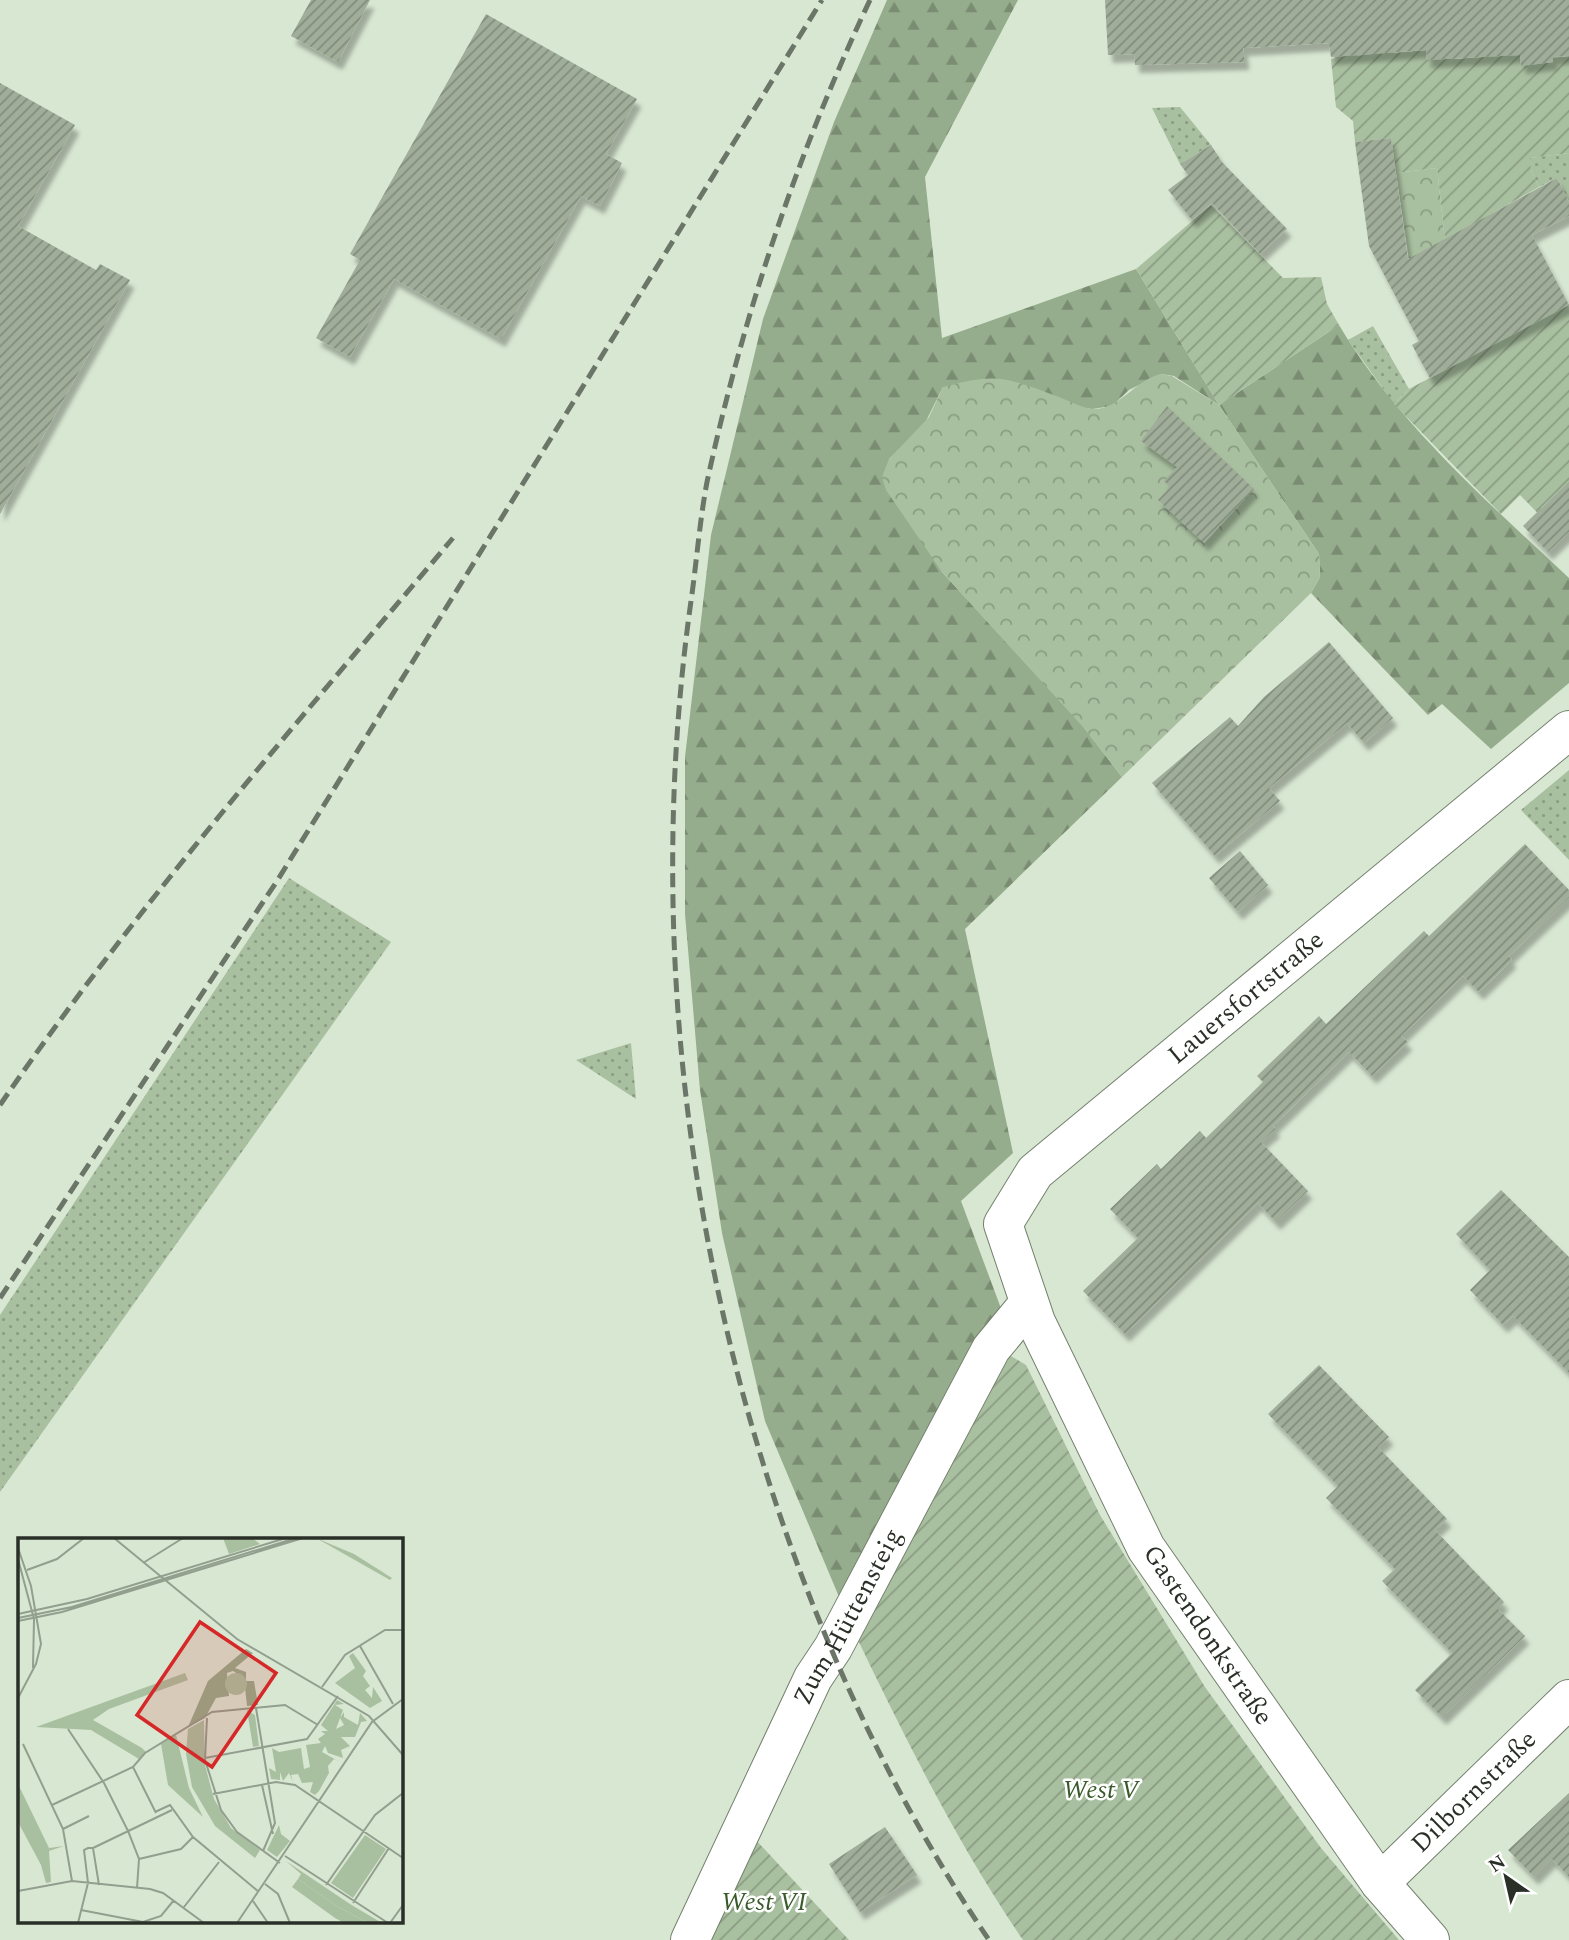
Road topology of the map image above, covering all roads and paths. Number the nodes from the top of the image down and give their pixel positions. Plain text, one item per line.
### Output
1 (1569, 730) edge
2 (1029, 1303) junction
3 (1569, 1699) edge
4 (1380, 1883) junction
5 (690, 1940) edge
6 (1430, 1940) edge

1 - 2 street, Lauersfortstraße
2 - 4 street, Gastendonkstraße
2 - 5 street, Zum Hüttensteig
3 - 4 street, Dilbornstraße
4 - 6 street, Gastendonkstraße

